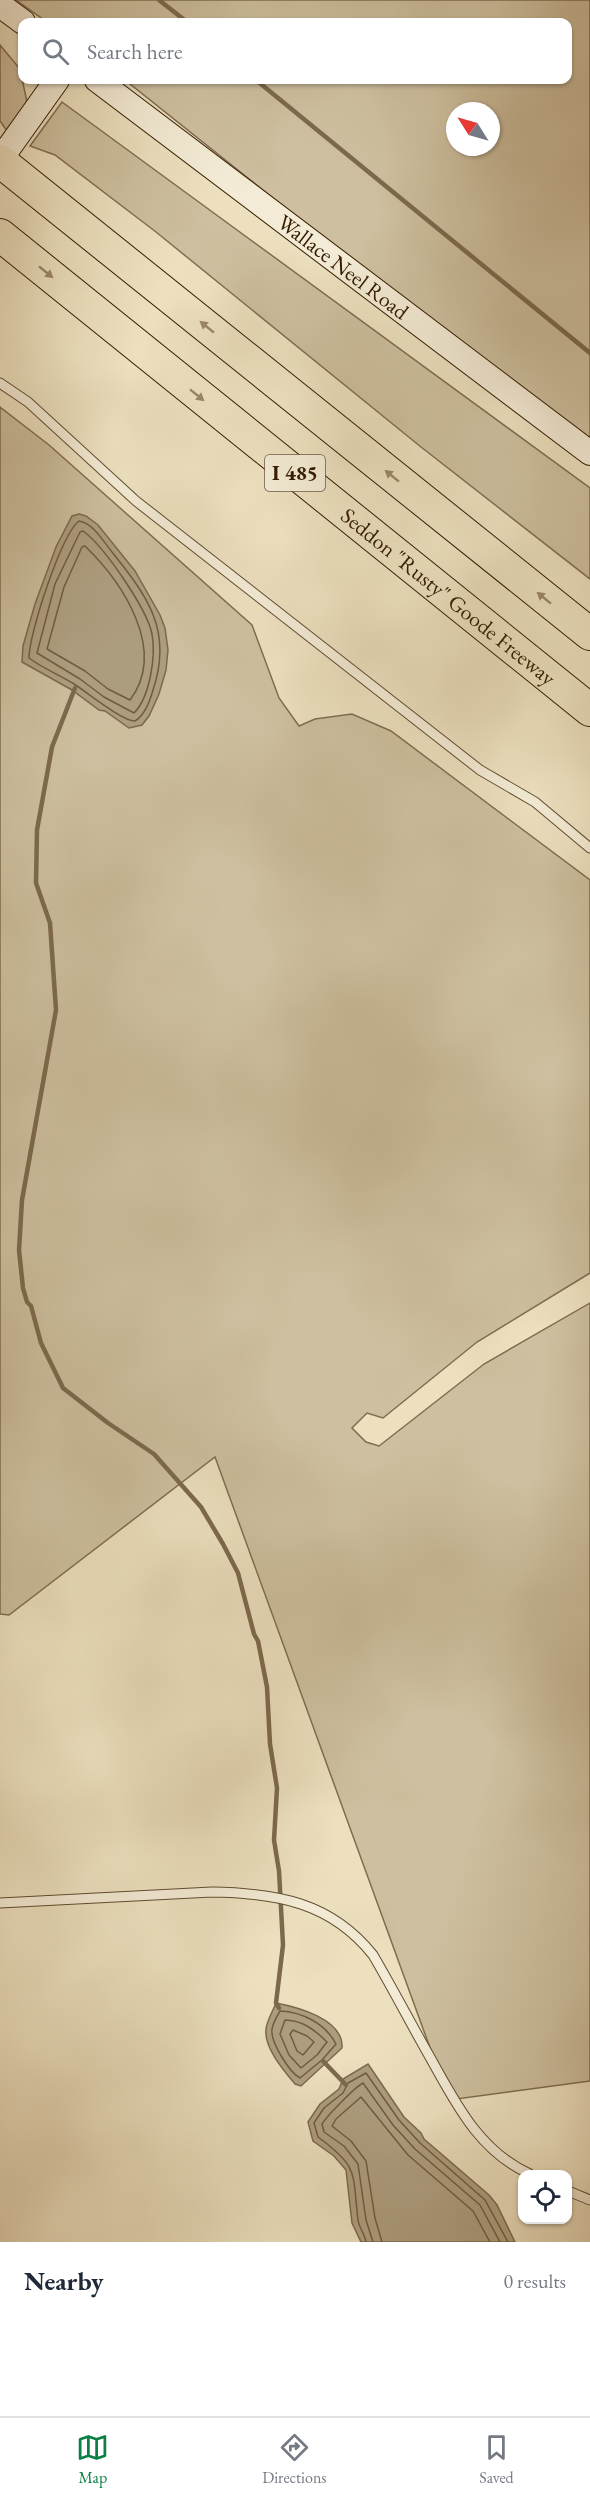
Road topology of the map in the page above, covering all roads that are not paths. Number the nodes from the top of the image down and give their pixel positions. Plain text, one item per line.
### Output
1 (0, 5) edge
2 (18, 18) edge
3 (54, 84) edge
4 (102, 84) edge
5 (0, 161) edge
6 (0, 235) edge
7 (0, 383) edge
8 (590, 453) edge
9 (590, 634) edge
10 (590, 710) edge
11 (590, 848) edge
12 (0, 1903) edge
13 (519, 2170) edge
14 (572, 2193) edge
15 (590, 2200) edge

1 - 2 street
3 - 5 street
4 - 8 street, Wallace Neel Road
9 -> 5 highway, I 485
6 -> 10 highway, Seddon "Rusty" Goode Freeway / I 485
7 - 11 lane
12 - 13 lane
14 - 15 lane

